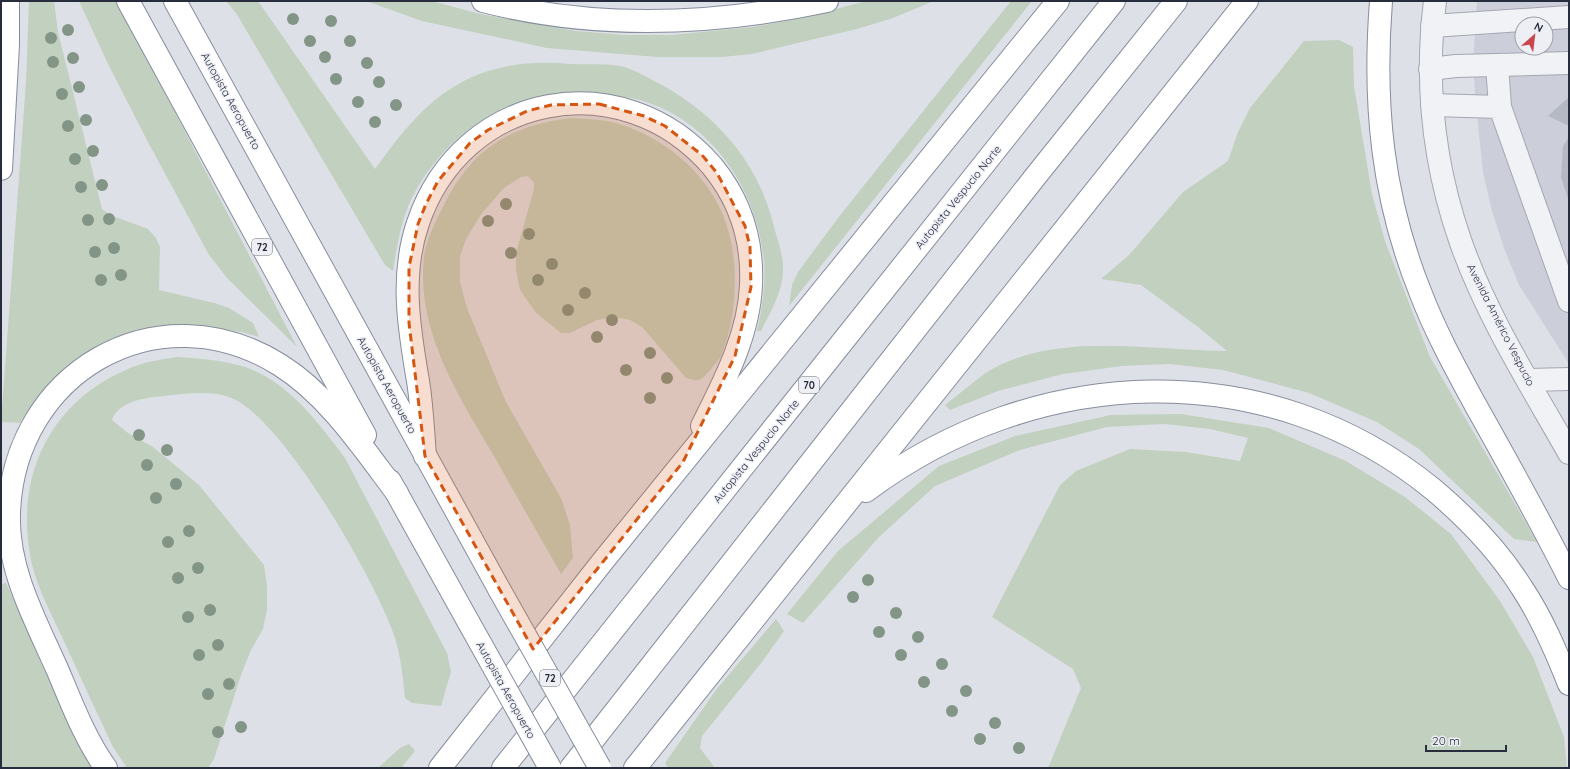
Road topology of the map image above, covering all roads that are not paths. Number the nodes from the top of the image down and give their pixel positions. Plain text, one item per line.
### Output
1 (8, 1) edge
2 (128, 1) edge
3 (176, 1) edge
4 (483, 1) edge
5 (827, 1) edge
6 (1058, 1) edge
7 (1114, 1) edge
8 (1176, 1) edge
9 (1247, 1) edge
10 (1381, 1) edge
11 (1435, 1) edge
12 (1569, 17) edge
13 (1432, 26) junction
14 (1569, 62) edge
15 (1497, 65) junction
16 (1430, 69) junction
17 (1432, 105) junction
18 (1500, 107) junction
19 (1, 169) edge
20 (1569, 301) edge
21 (1569, 379) edge
22 (1528, 380) junction
23 (1568, 450) edge
24 (426, 456) junction
25 (683, 462) junction
26 (397, 493) junction
27 (843, 509) junction
28 (1569, 578) edge
29 (1569, 684) edge
30 (441, 765) edge
31 (106, 768) edge
32 (502, 768) edge
33 (550, 768) edge
34 (571, 768) edge
35 (600, 768) edge
36 (635, 768) edge

1 - 19 highway
2 - 26 highway, Autopista Aeropuerto / 72
3 - 24 highway, Autopista Aeropuerto / 72
4 - 5 highway
6 - 25 highway
7 - 32 highway, Autopista Vespucio Norte / 70
8 - 34 highway
9 - 27 highway
10 - 28 highway
11 - 13 street, Avenida Américo Vespucio
12 - 13 street
13 - 16 street, Avenida Américo Vespucio
14 - 15 street
15 - 16 street
15 - 18 street
16 - 17 street, Avenida Américo Vespucio
17 - 18 street
17 - 22 street, Avenida Américo Vespucio
18 - 20 street
21 - 22 street
22 - 23 street, Avenida Américo Vespucio
24 - 25 highway
24 - 35 highway, Autopista Aeropuerto / 72, bridge
25 - 30 highway
26 - 31 highway
26 - 33 highway, Autopista Aeropuerto / 72, bridge
27 - 29 highway
27 - 36 highway

